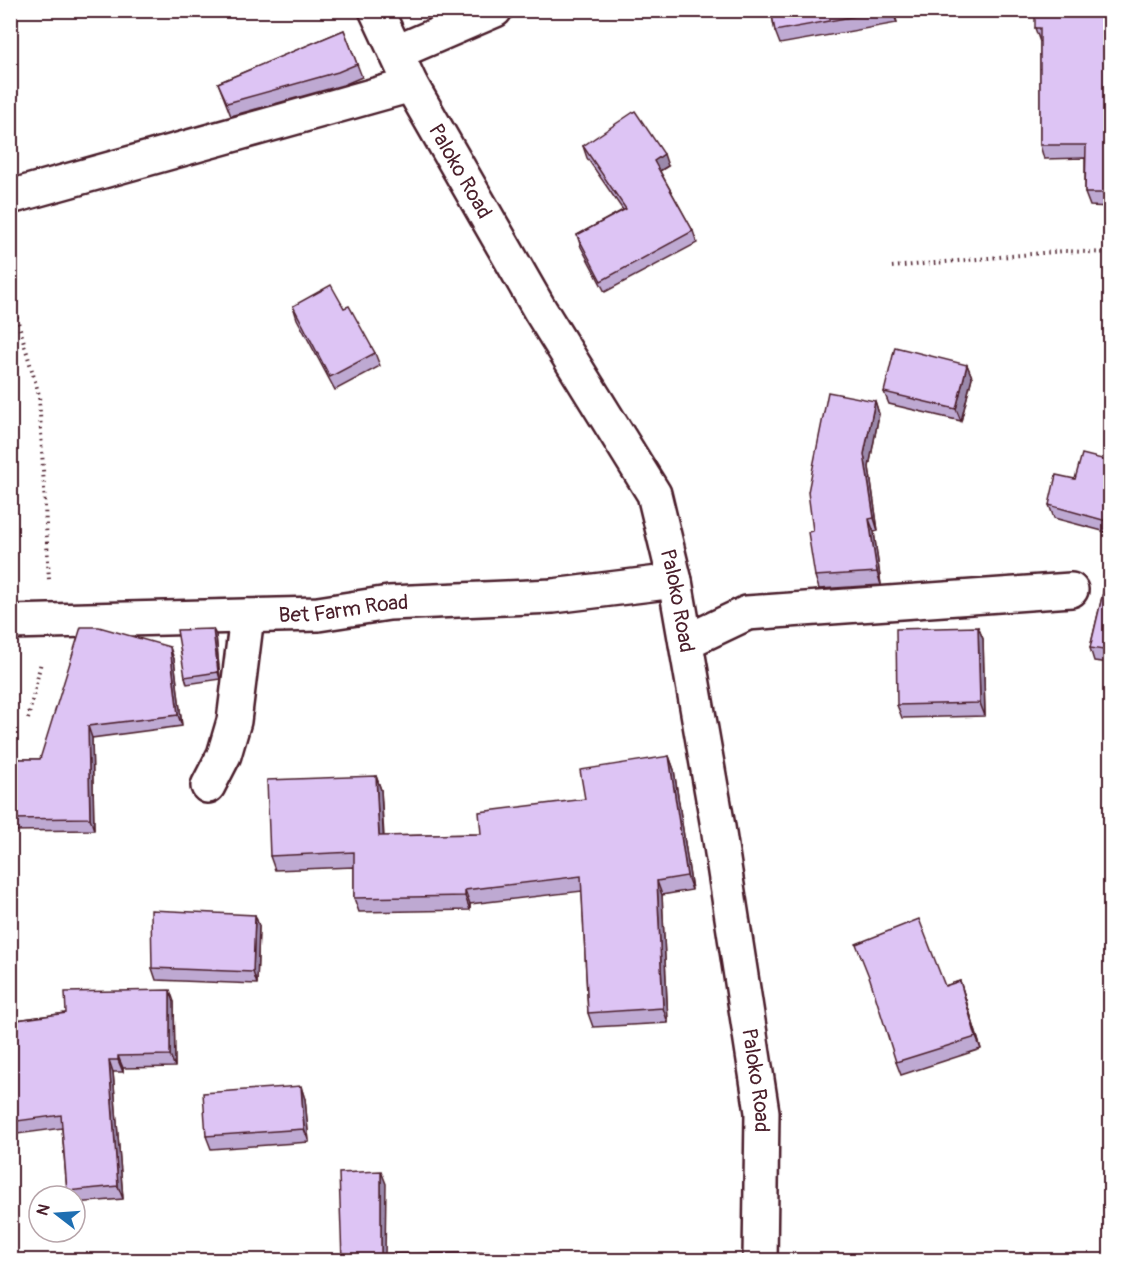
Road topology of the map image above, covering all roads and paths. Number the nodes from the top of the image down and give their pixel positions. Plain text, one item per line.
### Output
1 (376, 10) edge
2 (495, 10) edge
3 (398, 55) junction
4 (411, 85) junction
5 (10, 197) edge
6 (1110, 253) edge
7 (892, 267) dead end
8 (10, 294) edge
9 (675, 581) junction
10 (1071, 590) dead end
11 (247, 616) junction
12 (51, 621) junction
13 (10, 622) edge
14 (686, 642) junction
15 (28, 719) dead end
16 (208, 786) dead end
17 (760, 1260) edge

1 - 3 street, Paloko Road
2 - 3 street
3 - 4 street, Paloko Road
4 - 5 street
4 - 9 street, Paloko Road
6 - 7 path
8 - 12 path
9 - 11 street, Bet Farm Road
9 - 14 street, Paloko Road
10 - 14 street
11 - 12 street, Bet Farm Road
11 - 16 street
12 - 13 street, Bet Farm Road
12 - 15 path
14 - 17 street, Paloko Road

